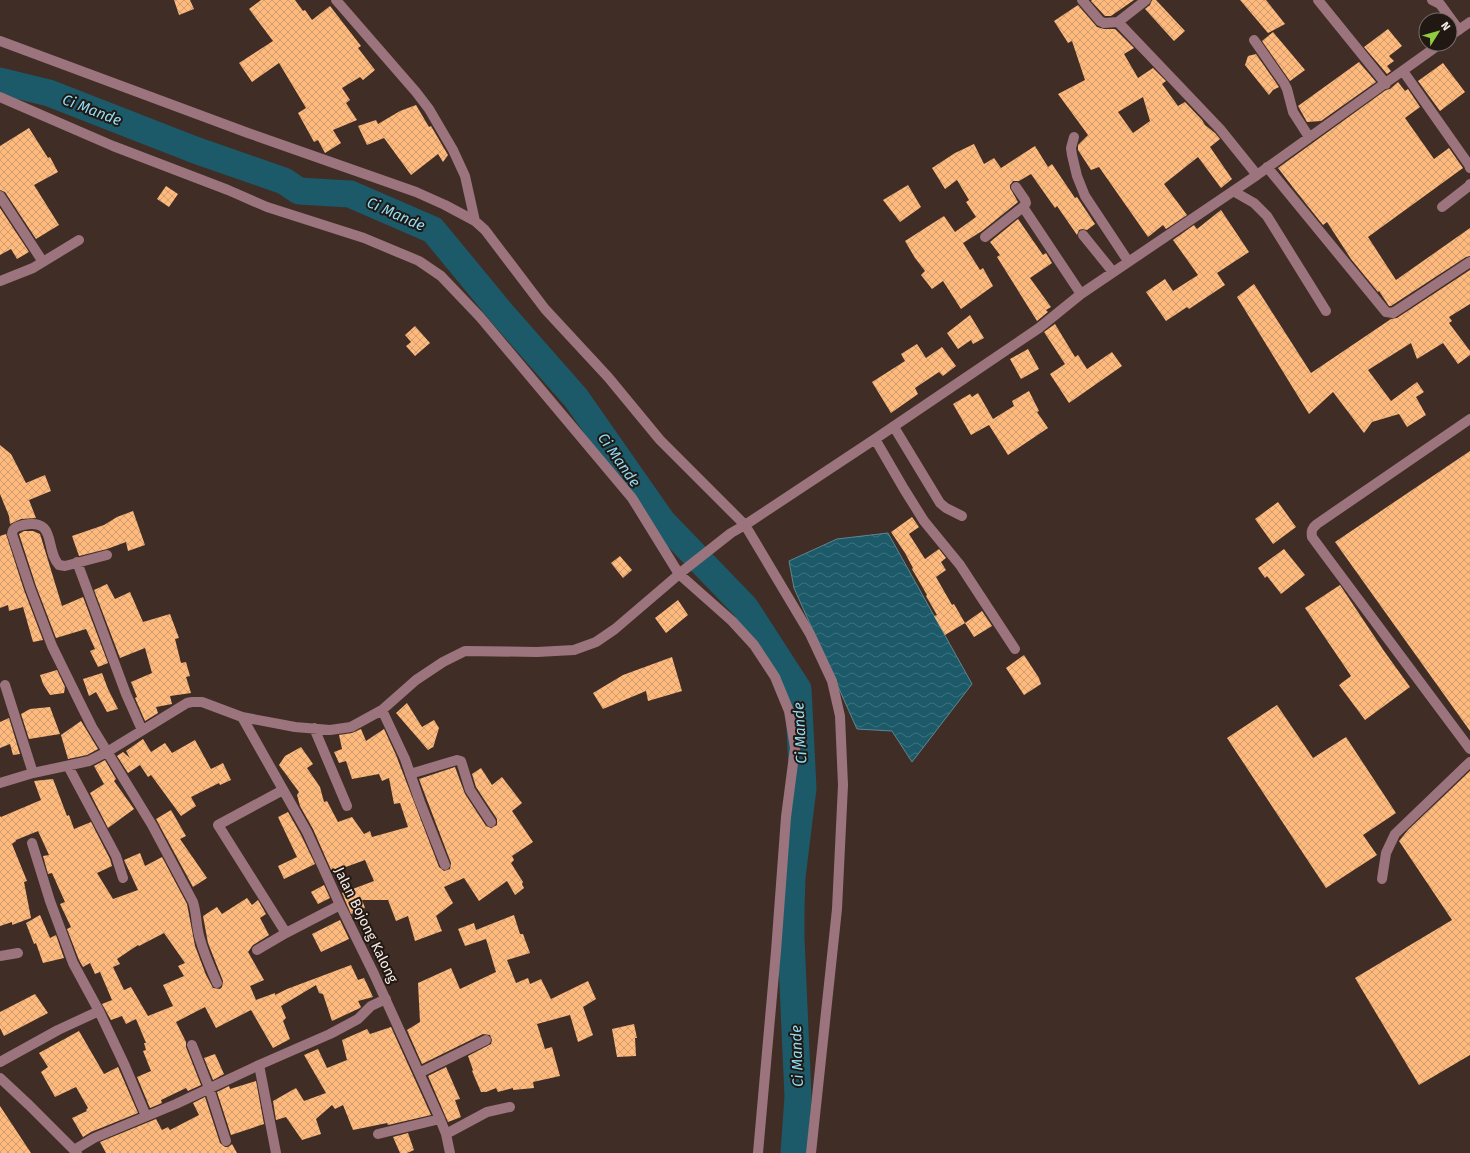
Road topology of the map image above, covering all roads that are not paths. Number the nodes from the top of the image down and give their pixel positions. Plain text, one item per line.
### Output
1 (336, 0) edge
2 (1082, 0) edge
3 (1146, 0) edge
4 (1318, 0) edge
5 (1432, 0) edge
6 (1118, 22) junction
7 (1470, 22) edge
8 (1459, 30) joint
9 (1254, 40) dead end
10 (0, 41) edge
11 (1429, 52) edge
12 (1403, 72) junction
13 (1386, 84) junction
14 (0, 97) edge
15 (1074, 137) dead end
16 (1309, 137) junction
17 (1470, 166) edge
18 (1267, 167) junction
19 (1257, 175) junction
20 (1470, 184) edge
21 (1016, 187) dead end
22 (1233, 191) junction
23 (0, 196) edge
24 (1023, 207) junction
25 (1442, 207) dead end
26 (475, 221) junction
27 (1083, 235) dead end
28 (985, 237) dead end
29 (79, 240) dead end
30 (1128, 261) junction
31 (43, 262) junction
32 (1470, 262) edge
33 (1113, 272) junction
34 (0, 281) edge
35 (1081, 294) junction
36 (1326, 311) dead end
37 (1470, 419) edge
38 (894, 426) junction
39 (875, 439) junction
40 (962, 516) dead end
41 (744, 525) junction
42 (108, 555) dead end
43 (76, 562) junction
44 (681, 572) junction
45 (1015, 650) dead end
46 (6, 685) dead end
47 (382, 710) junction
48 (242, 717) junction
49 (314, 728) junction
50 (142, 730) junction
51 (1470, 749) edge
52 (107, 752) junction
53 (1470, 762) edge
54 (68, 766) junction
55 (32, 773) junction
56 (410, 774) junction
57 (0, 783) edge
58 (283, 790) junction
59 (347, 806) dead end
60 (491, 822) dead end
61 (32, 843) dead end
62 (445, 865) dead end
63 (123, 878) dead end
64 (1382, 879) dead end
65 (340, 905) junction
66 (286, 933) junction
67 (257, 950) dead end
68 (18, 953) dead end
69 (0, 956) edge
70 (217, 983) dead end
71 (386, 999) junction
72 (99, 1012) junction
73 (486, 1040) dead end
74 (192, 1046) dead end
75 (0, 1062) edge
76 (258, 1065) junction
77 (419, 1072) junction
78 (0, 1078) edge
79 (209, 1088) junction
80 (510, 1107) dead end
81 (146, 1116) junction
82 (440, 1119) junction
83 (378, 1134) dead end
84 (446, 1134) junction
85 (226, 1141) dead end
86 (75, 1151) edge
87 (276, 1153) edge
88 (450, 1153) edge
89 (758, 1153) edge
90 (811, 1153) edge

1 - 26 street
2 - 6 street
3 - 6 street
4 - 13 street
5 - 8 street
6 - 19 street
7 - 8 street
9 - 16 street
10 - 26 street
11 - 12 street
12 - 13 street
12 - 17 street
13 - 16 street
14 - 44 street
15 - 30 street
16 - 18 street
18 - 19 street
18 - 32 street
19 - 22 street
20 - 25 street
21 - 24 street
22 - 30 street
22 - 36 street
23 - 31 street
24 - 28 street
24 - 35 street
26 - 41 street
27 - 33 street
29 - 31 street
30 - 33 street
31 - 34 street
33 - 35 street
35 - 38 street
37 - 51 street
38 - 39 street
38 - 40 street
39 - 41 street
39 - 45 street
41 - 44 street
41 - 90 street
42 - 43 street
43 - 50 street
43 - 52 street
44 - 47 street
44 - 89 street
46 - 55 street
47 - 49 street
47 - 56 street
48 - 49 street
48 - 50 street
48 - 58 street, Jalan Bojong Kalong
49 - 59 street
50 - 52 street
52 - 54 street
52 - 70 street
53 - 64 street
54 - 55 street
54 - 63 street
55 - 57 street
56 - 60 street
56 - 62 street
58 - 65 street, Jalan Bojong Kalong
58 - 66 street
61 - 72 street
65 - 66 street
65 - 71 street, Jalan Bojong Kalong
66 - 67 street
68 - 69 street
71 - 76 street
71 - 77 street, Jalan Bojong Kalong
72 - 75 street
72 - 81 street
73 - 77 street
74 - 79 street
76 - 79 street
76 - 87 street
77 - 82 street, Jalan Bojong Kalong
78 - 86 street
79 - 81 street
79 - 85 street
80 - 84 street
81 - 86 street
82 - 83 street
82 - 84 street, Jalan Bojong Kalong
84 - 88 street, Jalan Bojong Kalong

